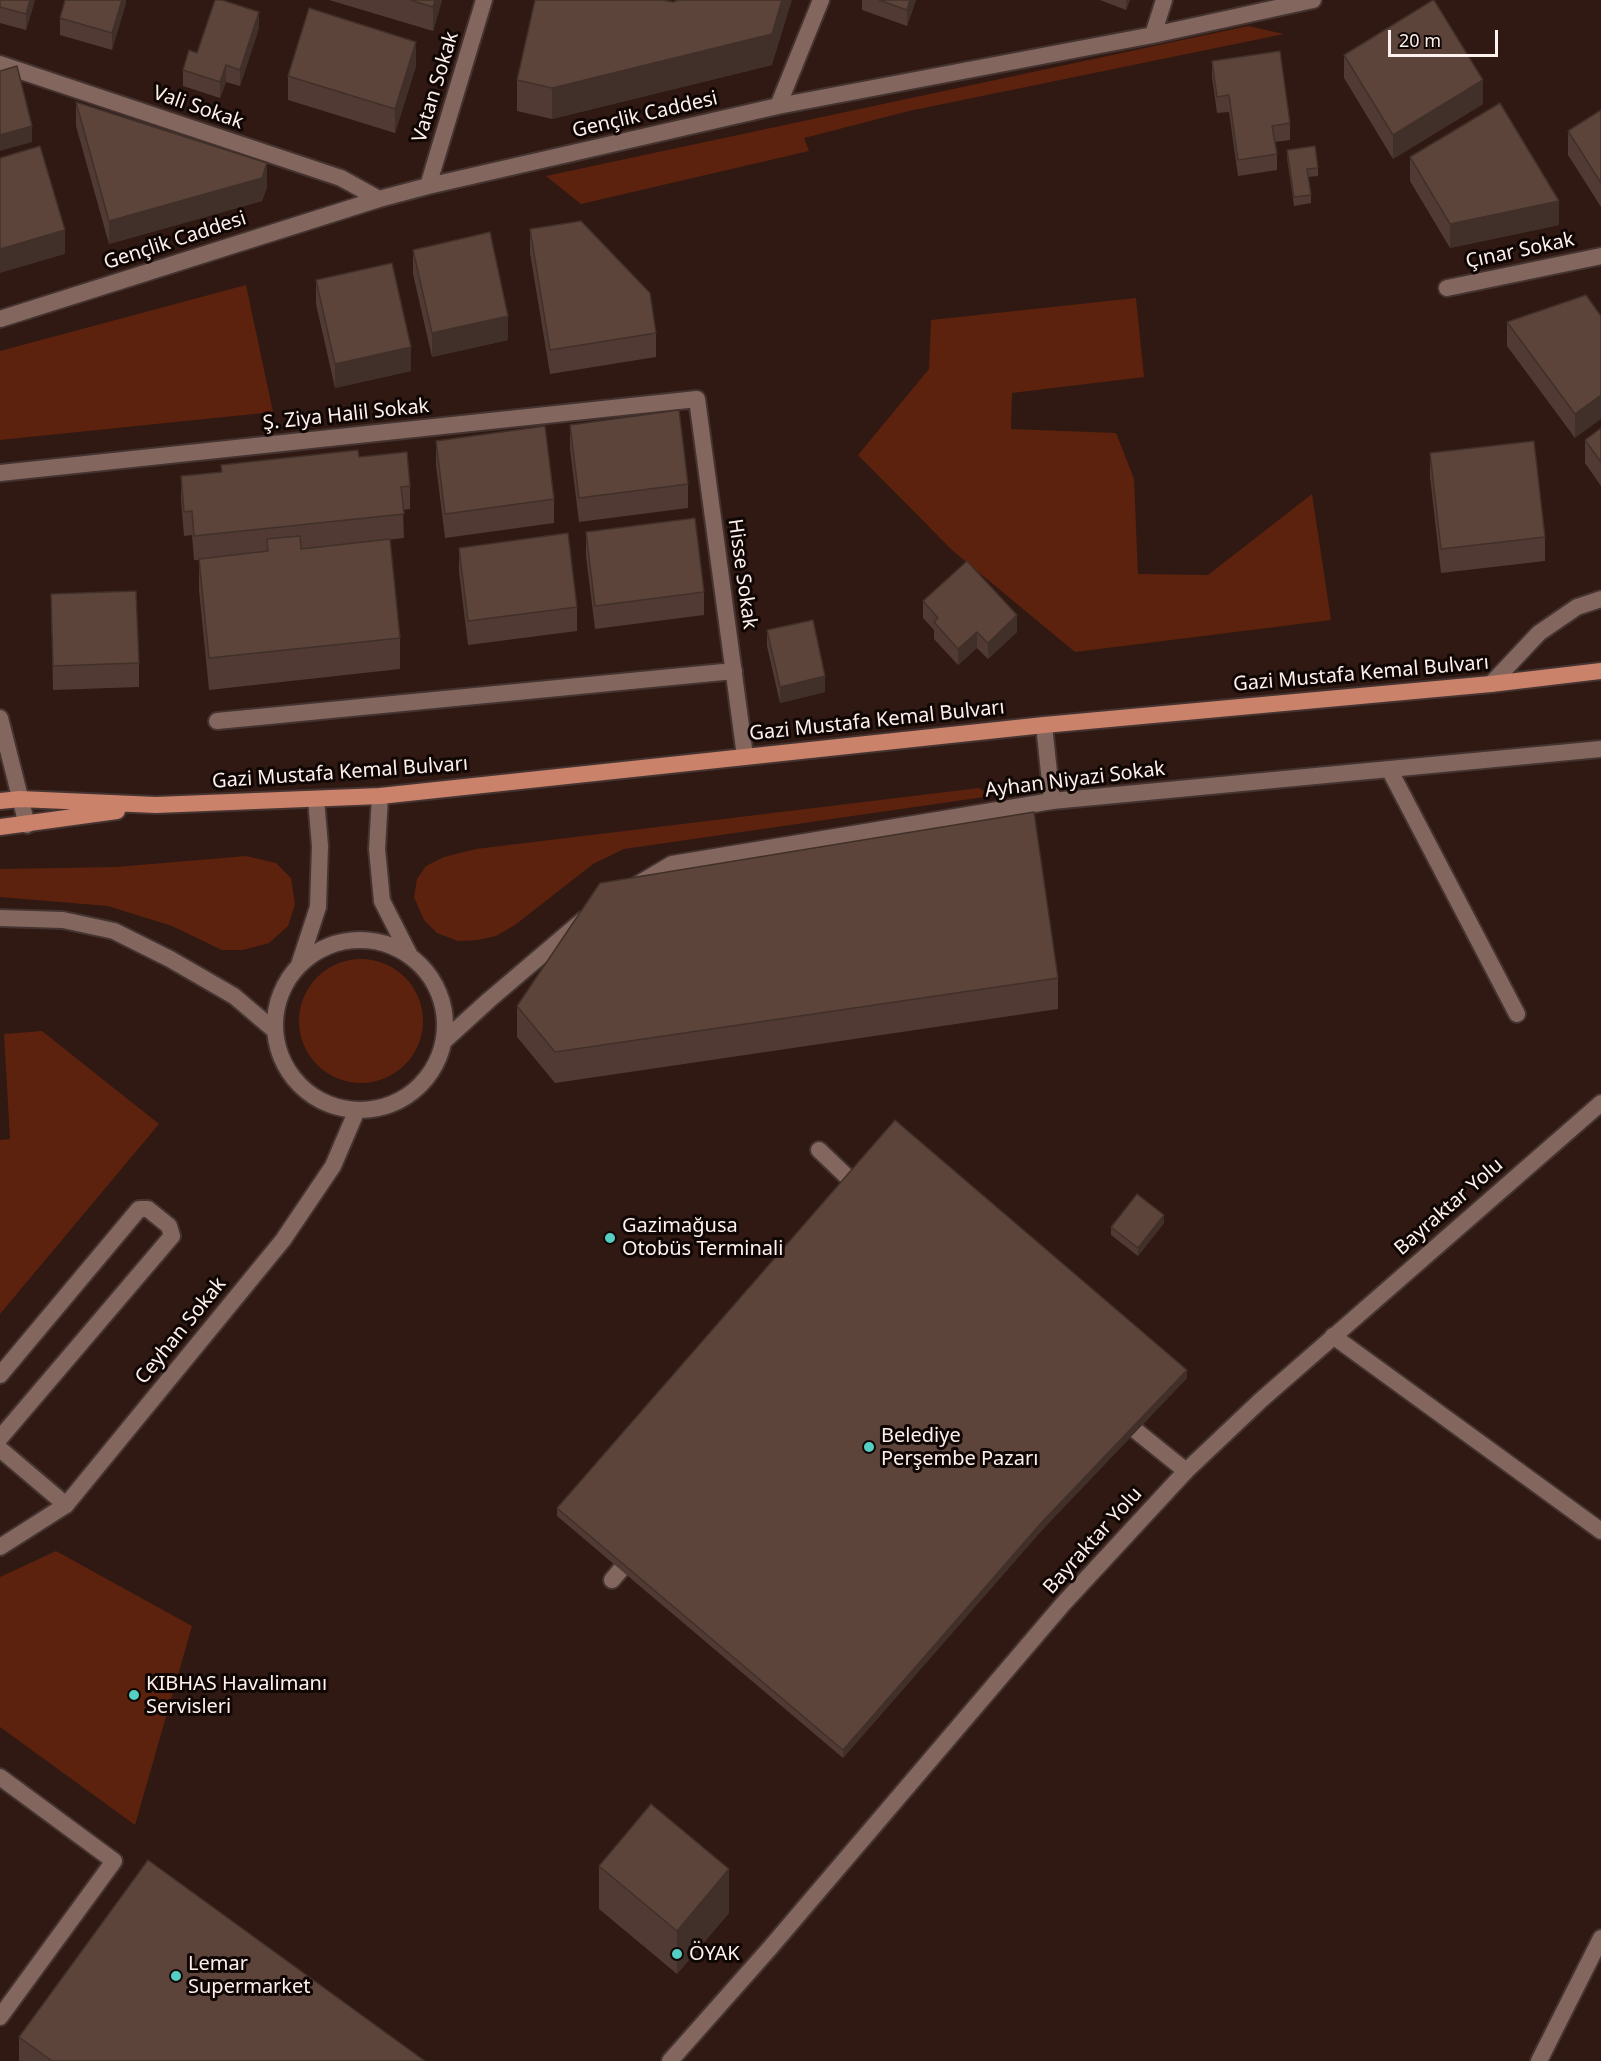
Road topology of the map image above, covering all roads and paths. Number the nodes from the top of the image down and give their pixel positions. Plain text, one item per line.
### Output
1 (484, 0) edge
2 (821, 0) edge
3 (1164, 0) edge
4 (1312, 0) edge
5 (1153, 35) junction
6 (0, 64) edge
7 (778, 106) junction
8 (428, 186) junction
9 (379, 199) junction
10 (1601, 256) edge
11 (1447, 288) dead end
12 (0, 319) edge
13 (697, 399) joint
14 (0, 473) edge
15 (1601, 599) edge
16 (734, 671) junction
17 (1601, 671) edge
18 (1491, 684) junction
19 (0, 718) edge
20 (217, 721) dead end
21 (1044, 725) junction
22 (3, 746) edge
23 (1601, 749) edge
24 (745, 756) junction
25 (1389, 769) junction
26 (380, 796) junction
27 (316, 799) junction
28 (20, 800) junction
29 (0, 801) edge
30 (1052, 801) junction
31 (156, 805) junction
32 (27, 825) junction
33 (0, 827) edge
34 (622, 893) edge
35 (600, 907) edge
36 (0, 918) edge
37 (409, 954) junction
38 (299, 965) junction
39 (1517, 1014) dead end
40 (274, 1030) junction
41 (444, 1041) junction
42 (1601, 1103) edge
43 (357, 1110) junction
44 (819, 1150) dead end
45 (878, 1206) edge
46 (1333, 1336) junction
47 (0, 1375) edge
48 (1108, 1407) edge
49 (0, 1438) edge
50 (0, 1449) edge
51 (1186, 1471) junction
52 (66, 1505) junction
53 (1601, 1532) edge
54 (643, 1544) edge
55 (0, 1547) edge
56 (612, 1580) dead end
57 (0, 1777) edge
58 (1601, 1938) edge
59 (0, 2017) edge
60 (670, 2061) edge
61 (1539, 2061) edge

1 - 8 street, Vatan Sokak
2 - 7 street
3 - 5 street
4 - 5 street, Gençlik Caddesi
5 - 7 street, Gençlik Caddesi
6 - 9 street, Vali Sokak
7 - 8 street, Gençlik Caddesi
8 - 9 street, Gençlik Caddesi
9 - 12 street, Gençlik Caddesi
10 - 11 street, Çınar Sokak
13 - 14 street, Ş. Ziya Halil Sokak
13 - 16 street, Hisse Sokak
15 - 18 street
16 - 20 street
16 - 24 street, Hisse Sokak
17 - 18 main road, Gazi Mustafa Kemal Bulvarı
18 - 21 main road, Gazi Mustafa Kemal Bulvarı
19 - 22 street
21 - 24 main road, Gazi Mustafa Kemal Bulvarı
21 - 30 street
22 - 28 street
23 - 25 street, Ayhan Niyazi Sokak
24 - 26 main road, Gazi Mustafa Kemal Bulvarı
25 - 30 street, Ayhan Niyazi Sokak
25 - 39 street
26 - 27 main road, Gazi Mustafa Kemal Bulvarı
26 - 37 street
27 - 31 main road, Gazi Mustafa Kemal Bulvarı
27 - 38 street
28 - 29 main road, Gazi Mustafa Kemal Bulvarı
28 - 31 main road, Gazi Mustafa Kemal Bulvarı
28 - 32 street
30 - 34 street, Ayhan Niyazi Sokak
31 - 32 main road, Gazi Mustafa Kemal Bulvarı
32 - 33 main road, Gazi Mustafa Kemal Bulvarı
35 - 41 street
36 - 40 street
37 - 38 street
37 - 41 street
38 - 40 street
40 - 43 street
41 - 43 street
42 - 46 street, Bayraktar Yolu
43 - 52 street, Ceyhan Sokak
44 - 45 street
46 - 51 street, Bayraktar Yolu
46 - 53 street
47 - 49 street
48 - 51 street
50 - 52 street
51 - 60 street, Bayraktar Yolu
52 - 55 street, Ceyhan Sokak
54 - 56 street
57 - 59 street
58 - 61 street

